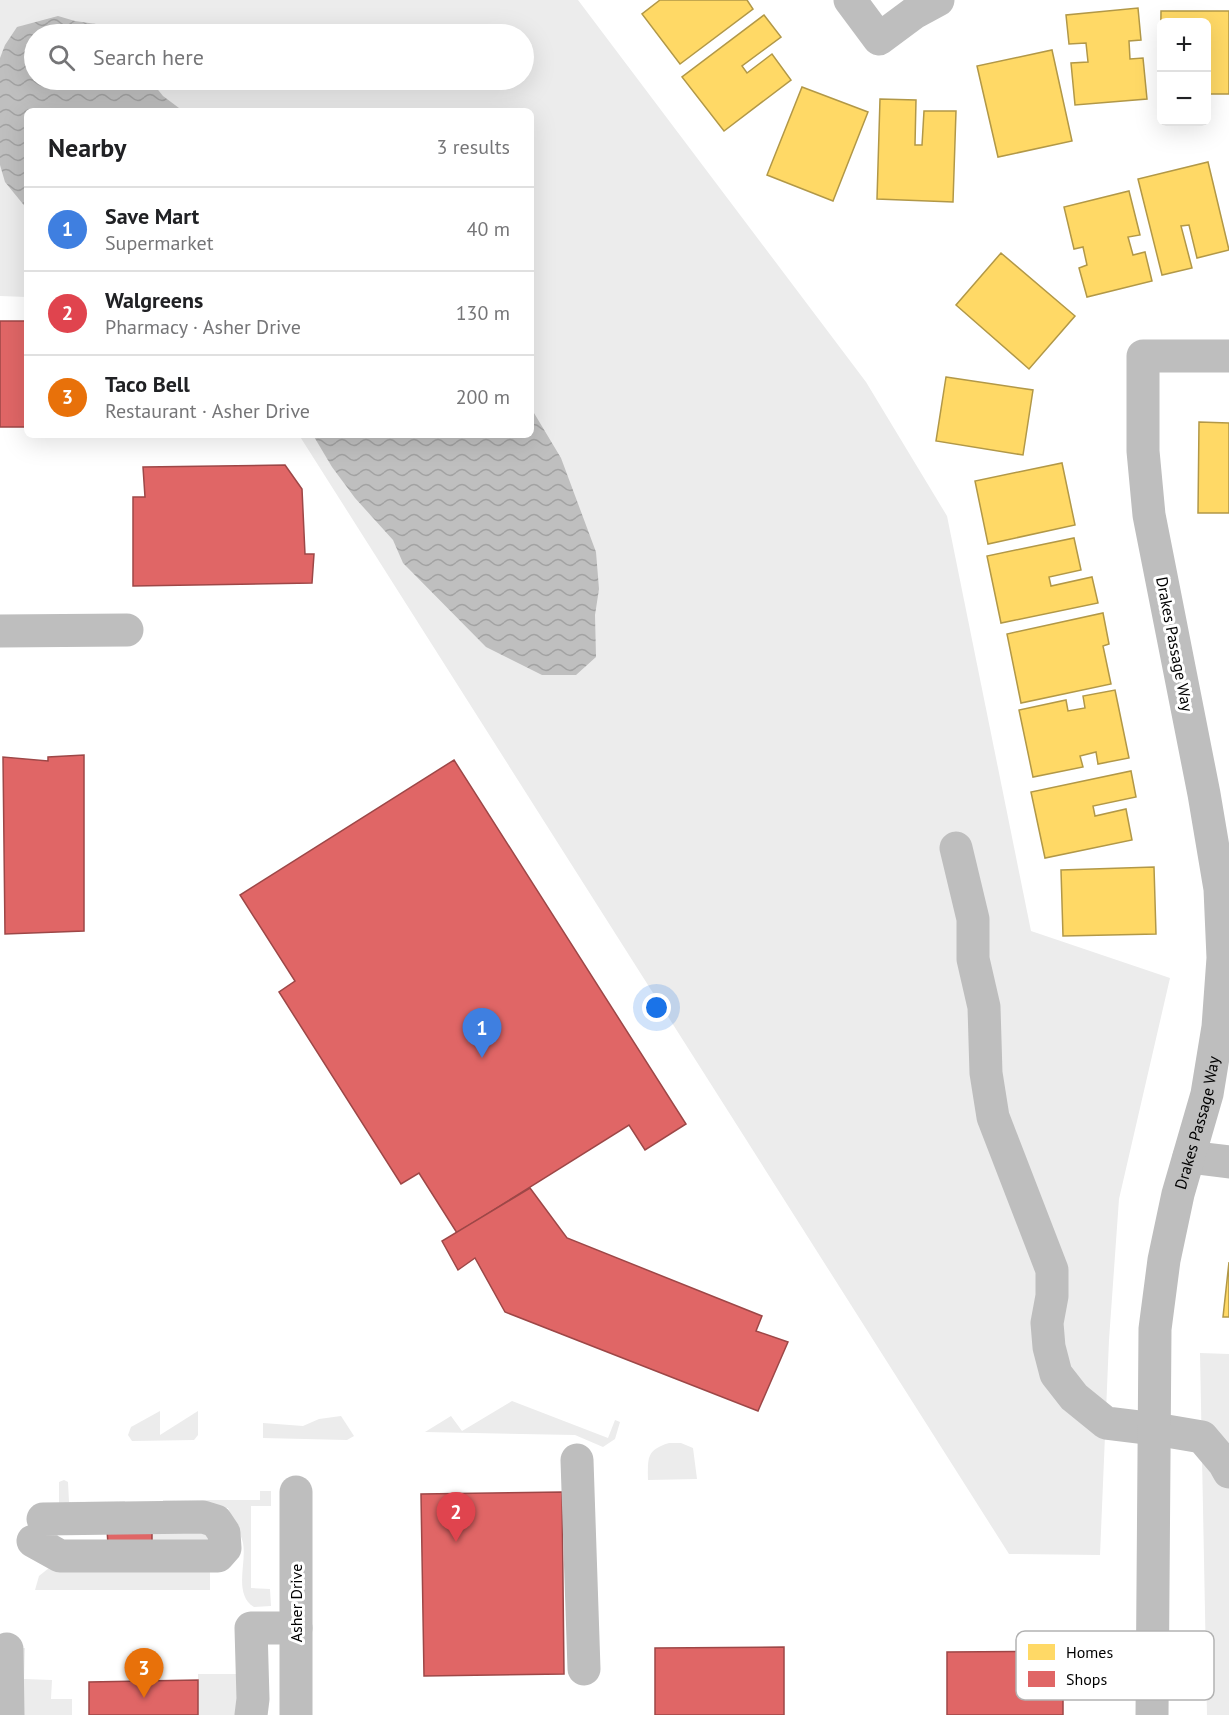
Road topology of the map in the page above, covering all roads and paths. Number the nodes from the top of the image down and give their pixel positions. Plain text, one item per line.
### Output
1 (850, 0) edge
2 (938, 0) edge
3 (1229, 356) edge
4 (127, 630) dead end
5 (0, 631) edge
6 (1217, 790) edge
7 (957, 848) dead end
8 (1190, 1157) junction
9 (1229, 1162) edge
10 (1155, 1429) junction
11 (577, 1460) dead end
12 (1229, 1472) edge
13 (296, 1492) dead end
14 (296, 1628) junction
15 (1153, 1631) edge
16 (7, 1649) dead end
17 (584, 1669) dead end
18 (1152, 1700) edge
19 (8, 1715) edge
20 (251, 1715) edge
21 (296, 1715) edge
22 (1152, 1715) edge

1 - 2 street
3 - 6 street, Drakes Passage Way
4 - 5 street
6 - 8 street, Drakes Passage Way
7 - 10 street
8 - 9 street
8 - 10 street, Drakes Passage Way
10 - 12 street
10 - 15 street, Drakes Passage Way
11 - 17 street
13 - 14 street, Asher Drive
14 - 20 street
14 - 21 street, Asher Drive
16 - 19 street
18 - 22 street, Drakes Passage Way

